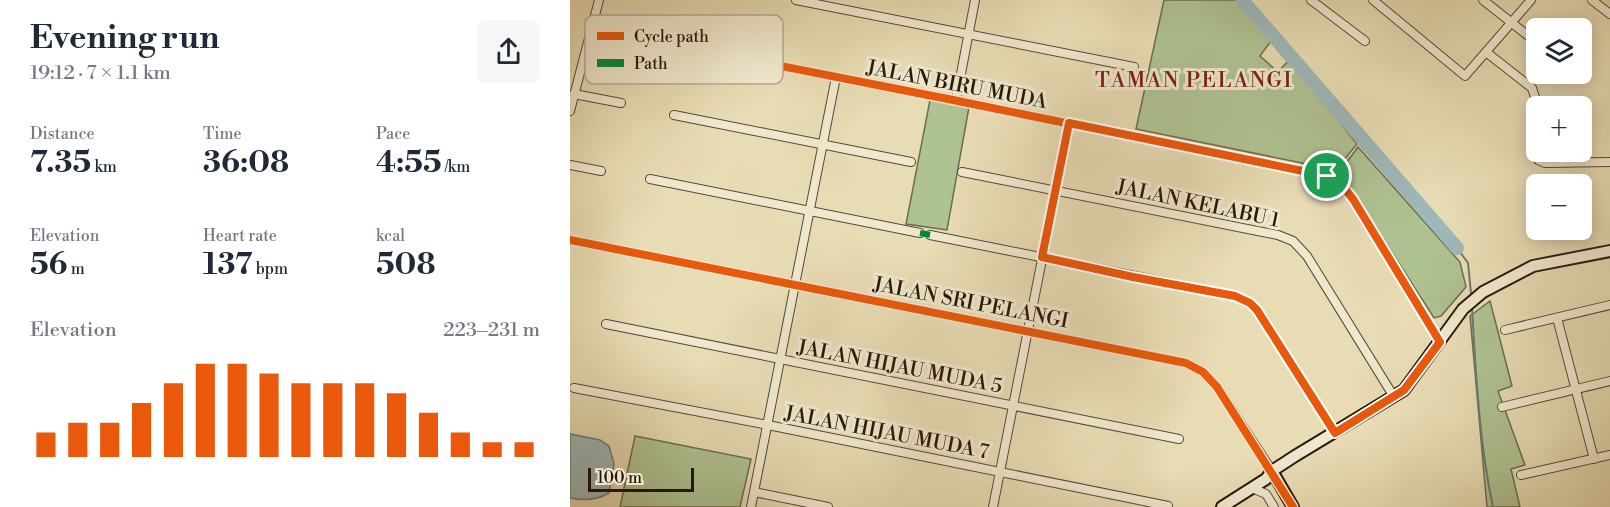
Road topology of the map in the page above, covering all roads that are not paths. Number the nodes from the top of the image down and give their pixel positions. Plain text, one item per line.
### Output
1 (599, 0) edge
2 (796, 0) edge
3 (975, 0) edge
4 (1311, 0) edge
5 (1373, 0) edge
6 (1483, 0) edge
7 (1531, 0) edge
8 (1592, 0) edge
9 (1610, 14) edge
10 (595, 15) edge
11 (1512, 22) junction
12 (969, 34) junction
13 (1526, 34) edge
14 (1365, 41) dead end
15 (585, 52) edge
16 (1486, 52) junction
17 (783, 67) edge
18 (1134, 67) dead end
19 (836, 77) junction
20 (574, 94) junction
21 (1535, 96) edge
22 (956, 100) junction
23 (621, 103) dead end
24 (570, 111) edge
25 (674, 115) dead end
26 (1069, 123) junction
27 (824, 145) junction
28 (911, 162) dead end
29 (1543, 162) edge
30 (1610, 162) edge
31 (570, 165) edge
32 (601, 171) dead end
33 (962, 172) dead end
34 (650, 179) dead end
35 (1055, 191) junction
36 (810, 211) junction
37 (920, 233) dead end
38 (930, 235) dead end
39 (570, 240) edge
40 (1610, 251) edge
41 (1042, 257) junction
42 (795, 284) junction
43 (1610, 305) edge
44 (1557, 318) junction
45 (606, 324) dead end
46 (1505, 330) dead end
47 (1027, 331) junction
48 (1440, 342) junction
49 (781, 358) junction
50 (1610, 381) edge
51 (574, 388) dead end
52 (1575, 389) junction
53 (1394, 397) junction
54 (1013, 405) junction
55 (1502, 407) dead end
56 (768, 425) junction
57 (1335, 433) junction
58 (1179, 439) dead end
59 (1610, 455) edge
60 (1594, 459) junction
61 (1272, 471) junction
62 (1000, 472) junction
63 (1521, 475) dead end
64 (1252, 488) junction
65 (754, 492) junction
66 (1168, 506) edge
67 (751, 507) edge
68 (828, 507) edge
69 (993, 507) edge
70 (1212, 507) edge
71 (1222, 507) edge
72 (1274, 507) edge
73 (1293, 507) edge

1 - 10 street
2 - 12 street
3 - 12 street
4 - 14 street
5 - 16 street
6 - 11 street
7 - 11 street
8 - 9 street
11 - 13 street
11 - 16 street
12 - 18 street
12 - 22 street
15 - 20 street
16 - 21 street
17 - 19 street, JALAN BIRU MUDA
19 - 22 street, JALAN BIRU MUDA
19 - 27 street
20 - 23 street
20 - 24 street
22 - 26 street, JALAN BIRU MUDA
25 - 27 street
26 - 35 street
26 - 48 street, JALAN BIRU MUDA
27 - 28 street
27 - 36 street
29 - 30 street
31 - 32 street
33 - 35 street, JALAN KELABU 1
34 - 36 street
35 - 41 street
35 - 53 street, JALAN KELABU 1
36 - 37 street
36 - 42 street
38 - 41 street
39 - 42 street, JALAN SRI PELANGI
40 - 48 street
41 - 47 street
41 - 57 street
42 - 47 street, JALAN SRI PELANGI
42 - 49 street
43 - 44 street
44 - 46 street
44 - 52 street
45 - 49 street, JALAN HIJAU MUDA 5
47 - 54 street
47 - 61 street, JALAN SRI PELANGI
48 - 53 street
49 - 54 street, JALAN HIJAU MUDA 5
49 - 56 street
50 - 52 street
51 - 56 street, JALAN HIJAU MUDA 7
52 - 55 street
52 - 60 street
53 - 57 street
54 - 58 street, JALAN HIJAU MUDA 5
54 - 62 street
56 - 62 street, JALAN HIJAU MUDA 7
56 - 65 street
57 - 61 street
59 - 60 street
60 - 63 street
61 - 64 street
61 - 70 street
61 - 73 street, JALAN SRI PELANGI
62 - 66 street, JALAN HIJAU MUDA 7
62 - 69 street
64 - 71 street
64 - 72 street
65 - 67 street
65 - 68 street

